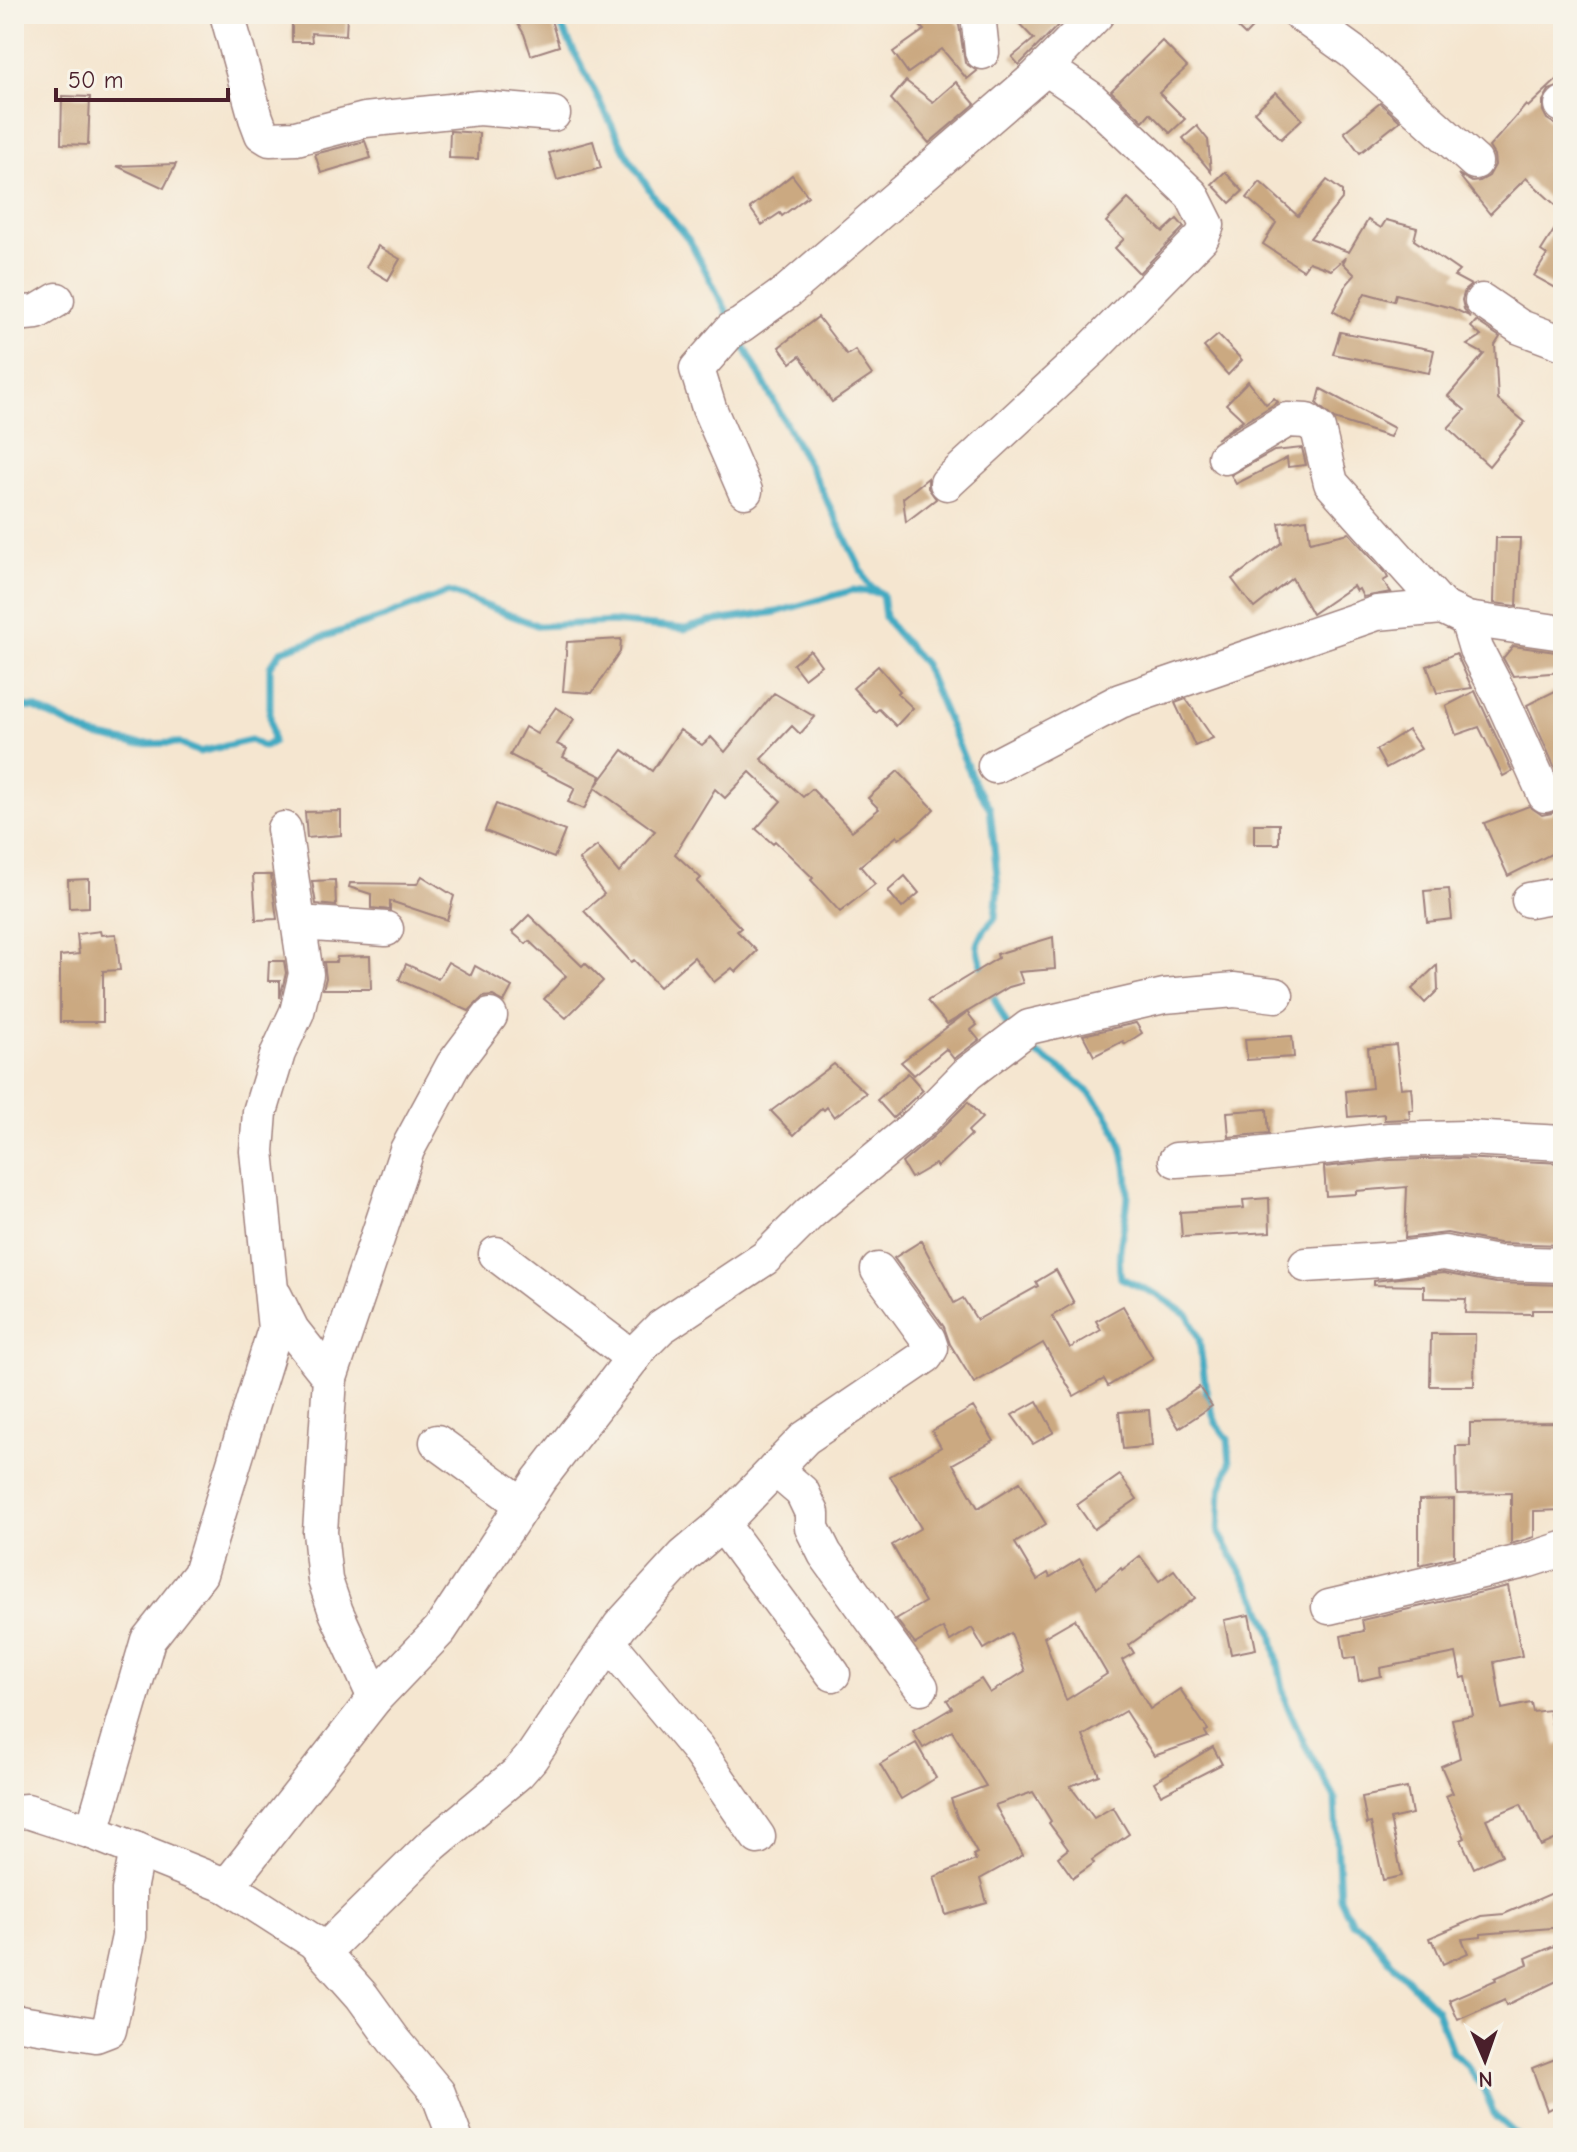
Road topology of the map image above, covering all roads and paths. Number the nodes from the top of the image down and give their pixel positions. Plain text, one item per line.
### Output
1 (227, 14) edge
2 (978, 14) edge
3 (1097, 14) edge
4 (1300, 14) edge
5 (982, 52) dead end
6 (1046, 68) junction
7 (553, 114) dead end
8 (1475, 162) dead end
9 (57, 300) dead end
10 (1482, 301) dead end
11 (14, 314) edge
12 (1563, 343) edge
13 (1225, 457) dead end
14 (947, 483) dead end
15 (745, 491) dead end
16 (1455, 613) junction
17 (1563, 633) edge
18 (995, 766) dead end
19 (1545, 795) dead end
20 (284, 829) dead end
21 (1563, 894) edge
22 (1529, 900) dead end
23 (299, 923) junction
24 (386, 929) dead end
25 (1276, 995) dead end
26 (490, 1016) dead end
27 (1563, 1143) edge
28 (1176, 1160) dead end
29 (496, 1254) dead end
30 (1306, 1265) dead end
31 (1563, 1265) edge
32 (878, 1270) dead end
33 (271, 1287) junction
34 (633, 1358) junction
35 (330, 1378) junction
36 (437, 1442) dead end
37 (775, 1469) junction
38 (522, 1504) junction
39 (722, 1524) junction
40 (1563, 1549) edge
41 (1329, 1607) dead end
42 (610, 1644) junction
43 (833, 1674) dead end
44 (921, 1687) dead end
45 (375, 1698) junction
46 (15, 1808) edge
47 (92, 1832) junction
48 (758, 1837) dead end
49 (137, 1850) junction
50 (227, 1886) junction
51 (323, 1952) junction
52 (14, 2022) edge
53 (455, 2138) edge

1 - 7 street
2 - 5 street
3 - 6 street
4 - 8 street
6 - 14 street
6 - 15 street
9 - 11 street
10 - 12 street
13 - 16 street
16 - 17 street
16 - 18 street
16 - 19 street
20 - 23 street
21 - 22 street
23 - 24 street
23 - 33 street
25 - 34 street
26 - 35 street
27 - 28 street
29 - 34 street
30 - 31 street
32 - 37 street
33 - 35 street
33 - 47 street
34 - 38 street
35 - 45 street
36 - 38 street
37 - 39 street
37 - 44 street
38 - 45 street
39 - 42 street
39 - 43 street
40 - 41 street
42 - 48 street
42 - 51 street
45 - 50 street
46 - 47 street
47 - 49 street
49 - 50 street
49 - 52 street
50 - 51 street
51 - 53 street

